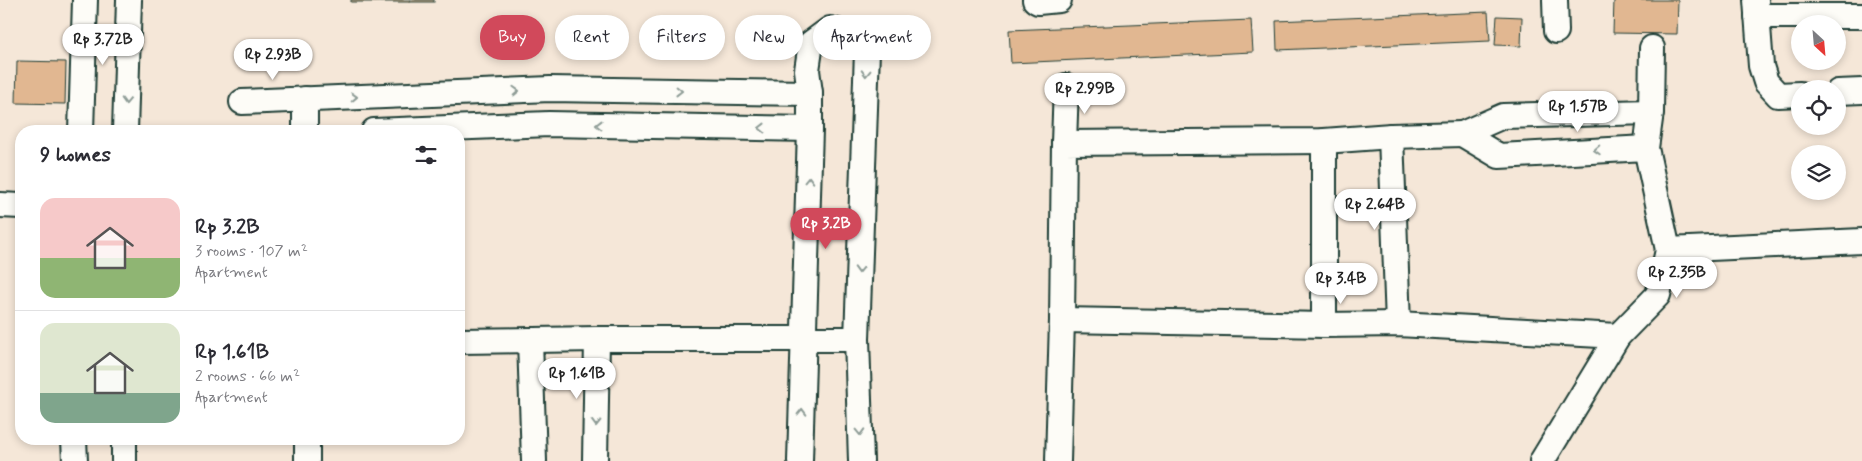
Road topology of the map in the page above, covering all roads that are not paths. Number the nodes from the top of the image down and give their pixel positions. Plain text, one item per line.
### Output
1 (85, 0) edge
2 (129, 0) edge
3 (1035, 0) edge
4 (1059, 0) edge
5 (1555, 0) edge
6 (1756, 8) edge
7 (1862, 16) edge
8 (1556, 30) dead end
9 (1652, 48) dead end
10 (1066, 86) dead end
11 (550, 89) junction
12 (1862, 91) edge
13 (1846, 92) edge
14 (810, 93) junction
15 (1791, 94) edge
16 (305, 99) junction
17 (242, 102) dead end
18 (1651, 112) junction
19 (549, 124) junction
20 (81, 125) edge
21 (125, 125) edge
22 (305, 125) edge
23 (465, 127) edge
24 (810, 129) junction
25 (1462, 134) junction
26 (1391, 136) junction
27 (1324, 141) junction
28 (1064, 143) junction
29 (1646, 148) junction
30 (0, 205) edge
31 (15, 206) edge
32 (1862, 241) edge
33 (1668, 250) junction
34 (1062, 320) junction
35 (1398, 324) junction
36 (1324, 325) junction
37 (1618, 336) junction
38 (804, 338) junction
39 (598, 339) junction
40 (857, 339) junction
41 (530, 340) junction
42 (465, 341) edge
43 (74, 445) edge
44 (124, 445) edge
45 (308, 445) edge
46 (75, 461) edge
47 (124, 461) edge
48 (307, 461) edge
49 (534, 461) edge
50 (595, 461) edge
51 (800, 461) edge
52 (861, 461) edge
53 (1058, 461) edge
54 (1542, 461) edge

1 - 20 street
2 -> 21 street
3 - 4 street
5 - 8 street
6 - 7 street
6 - 15 street
9 - 18 street
10 - 28 street
11 -> 14 street
16 -> 11 street
11 - 19 street
12 - 13 street
14 - 24 street
14 -> 40 street
16 - 17 street
16 - 22 street
18 - 25 street
18 - 29 street
19 - 23 street
24 -> 19 street
38 -> 24 street
25 - 26 street
29 -> 25 street
26 - 27 street
26 - 35 street
27 - 28 street
27 - 36 street
28 - 34 street
29 - 33 street
30 - 31 street
32 - 33 street
33 - 37 street
34 - 36 street
34 - 53 street
35 - 36 street
35 - 37 street
37 - 54 street
38 - 39 street
38 - 40 street
51 -> 38 street
39 - 41 street
39 -> 50 street
40 -> 52 street
41 - 42 street
41 - 49 street
43 - 46 street
44 - 47 street
45 - 48 street

